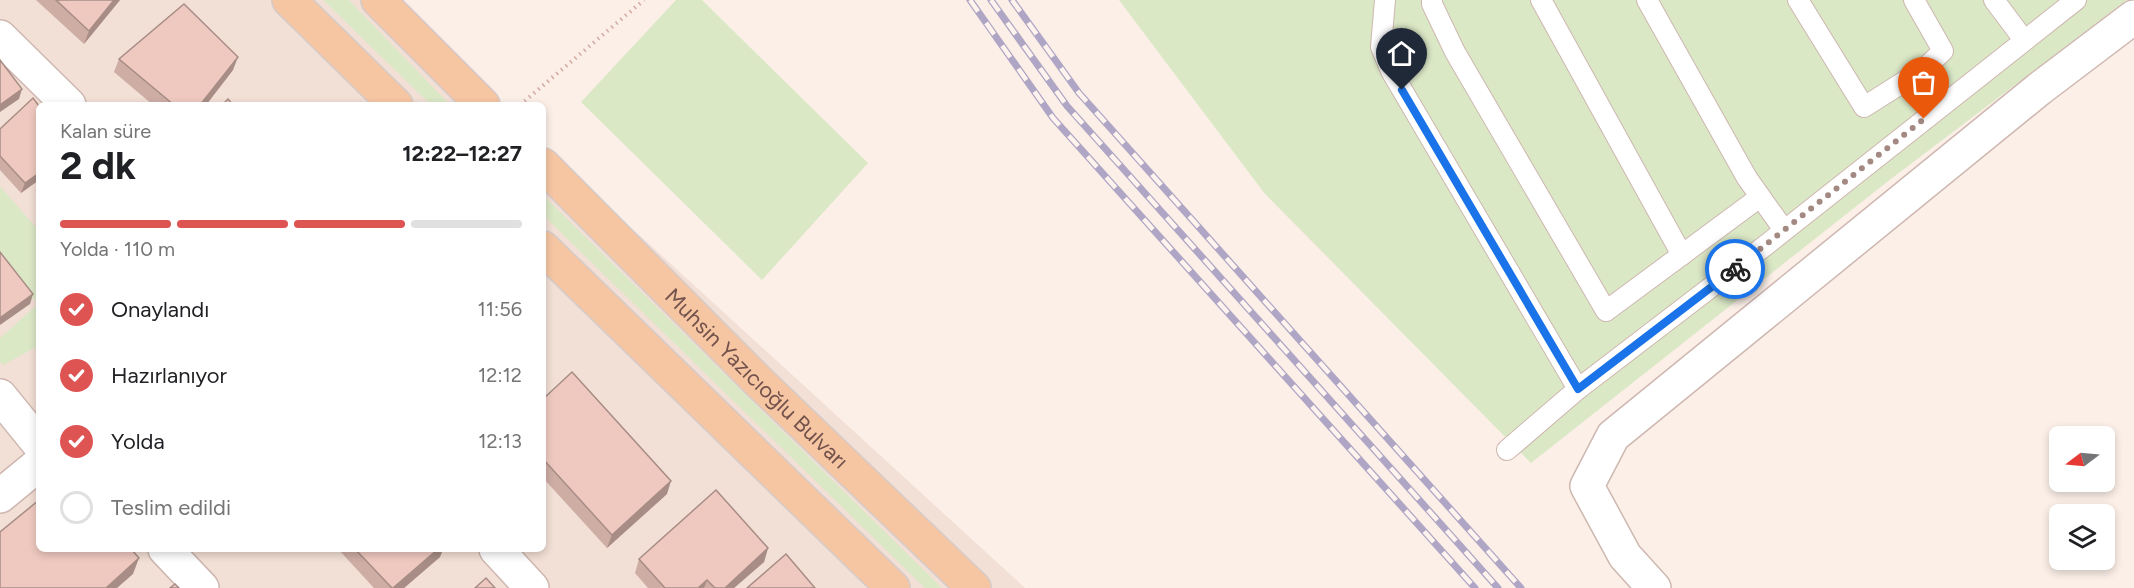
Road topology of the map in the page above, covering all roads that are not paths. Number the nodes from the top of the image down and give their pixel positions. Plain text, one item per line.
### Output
1 (289, 0) edge
2 (378, 0) edge
3 (1386, 0) edge
4 (1432, 0) edge
5 (1541, 0) edge
6 (1647, 0) edge
7 (1798, 0) edge
8 (1914, 0) edge
9 (1994, 0) edge
10 (2071, 2) edge
11 (2134, 17) edge
12 (0, 37) edge
13 (2024, 40) junction
14 (66, 102) edge
15 (393, 102) edge
16 (480, 102) edge
17 (546, 168) edge
18 (1760, 197) junction
19 (1784, 230) junction
20 (546, 251) edge
21 (1682, 255) junction
22 (1578, 389) junction
23 (0, 396) edge
24 (36, 440) edge
25 (1507, 450) dead end
26 (36, 466) edge
27 (0, 496) edge
28 (168, 552) edge
29 (499, 552) edge
30 (202, 588) edge
31 (532, 588) edge
32 (893, 588) edge
33 (974, 588) edge
34 (1654, 588) edge

1 - 15 main road
2 - 16 main road
3 - 22 lane
4 - 21 lane
5 - 21 lane
6 - 18 lane
7 - 8 lane
9 - 13 lane
10 - 13 lane
11 - 34 street
12 - 14 street
13 - 19 lane
17 - 33 main road, Muhsin Yazıcıoğlu Bulvarı
18 - 19 lane
18 - 21 lane
19 - 22 lane
20 - 32 main road
22 - 25 lane
23 - 24 street
26 - 27 street
28 - 30 street
29 - 31 street

